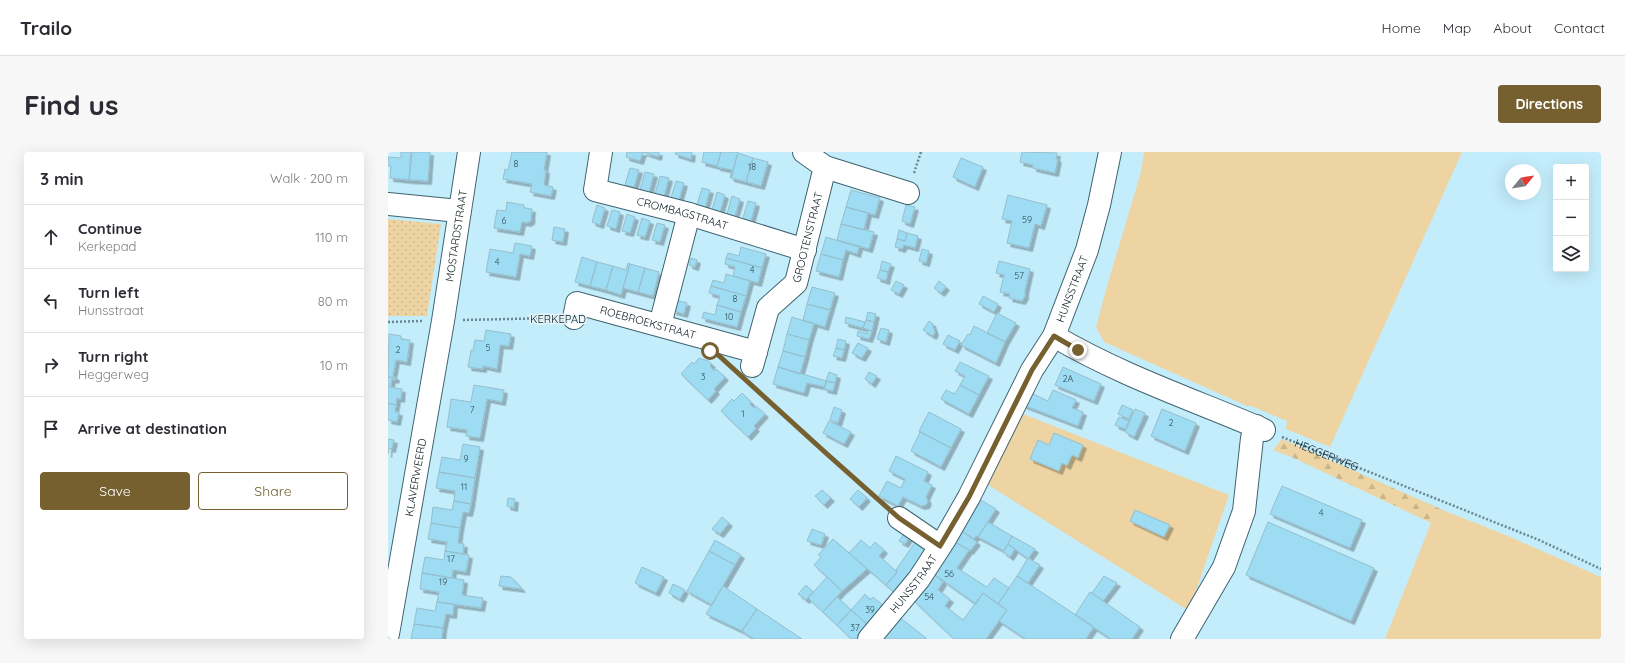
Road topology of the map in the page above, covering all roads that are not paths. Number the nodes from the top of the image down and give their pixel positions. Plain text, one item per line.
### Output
1 (469, 152) edge
2 (601, 152) edge
3 (804, 152) edge
4 (1110, 152) edge
5 (826, 167) junction
6 (908, 193) dead end
7 (388, 204) edge
8 (459, 211) junction
9 (689, 214) junction
10 (805, 250) junction
11 (574, 318) road end
12 (443, 321) joint
13 (660, 325) junction
14 (1054, 336) junction
15 (751, 367) joint
16 (899, 518) road end
17 (940, 546) junction
18 (388, 634) edge
19 (869, 639) edge
20 (1182, 639) edge

1 - 8 street, MOSTARDSTRAAT
2 - 9 street, CROMBAGSTRAAT
3 - 5 street
4 - 14 street, HUNSSTRAAT
5 - 6 street
5 - 10 street, GROOTENSTRAAT
7 - 8 street
8 - 12 street, MOSTARDSTRAAT
9 - 10 street, CROMBAGSTRAAT
9 - 13 street
10 - 15 street, GROOTENSTRAAT
11 - 13 street, ROEBROEKSTRAAT
12 - 18 street, KLAVERWEERD
13 - 15 street, ROEBROEKSTRAAT
14 - 17 street, HUNSSTRAAT
14 - 20 street
16 - 17 street
17 - 19 street, HUNSSTRAAT

